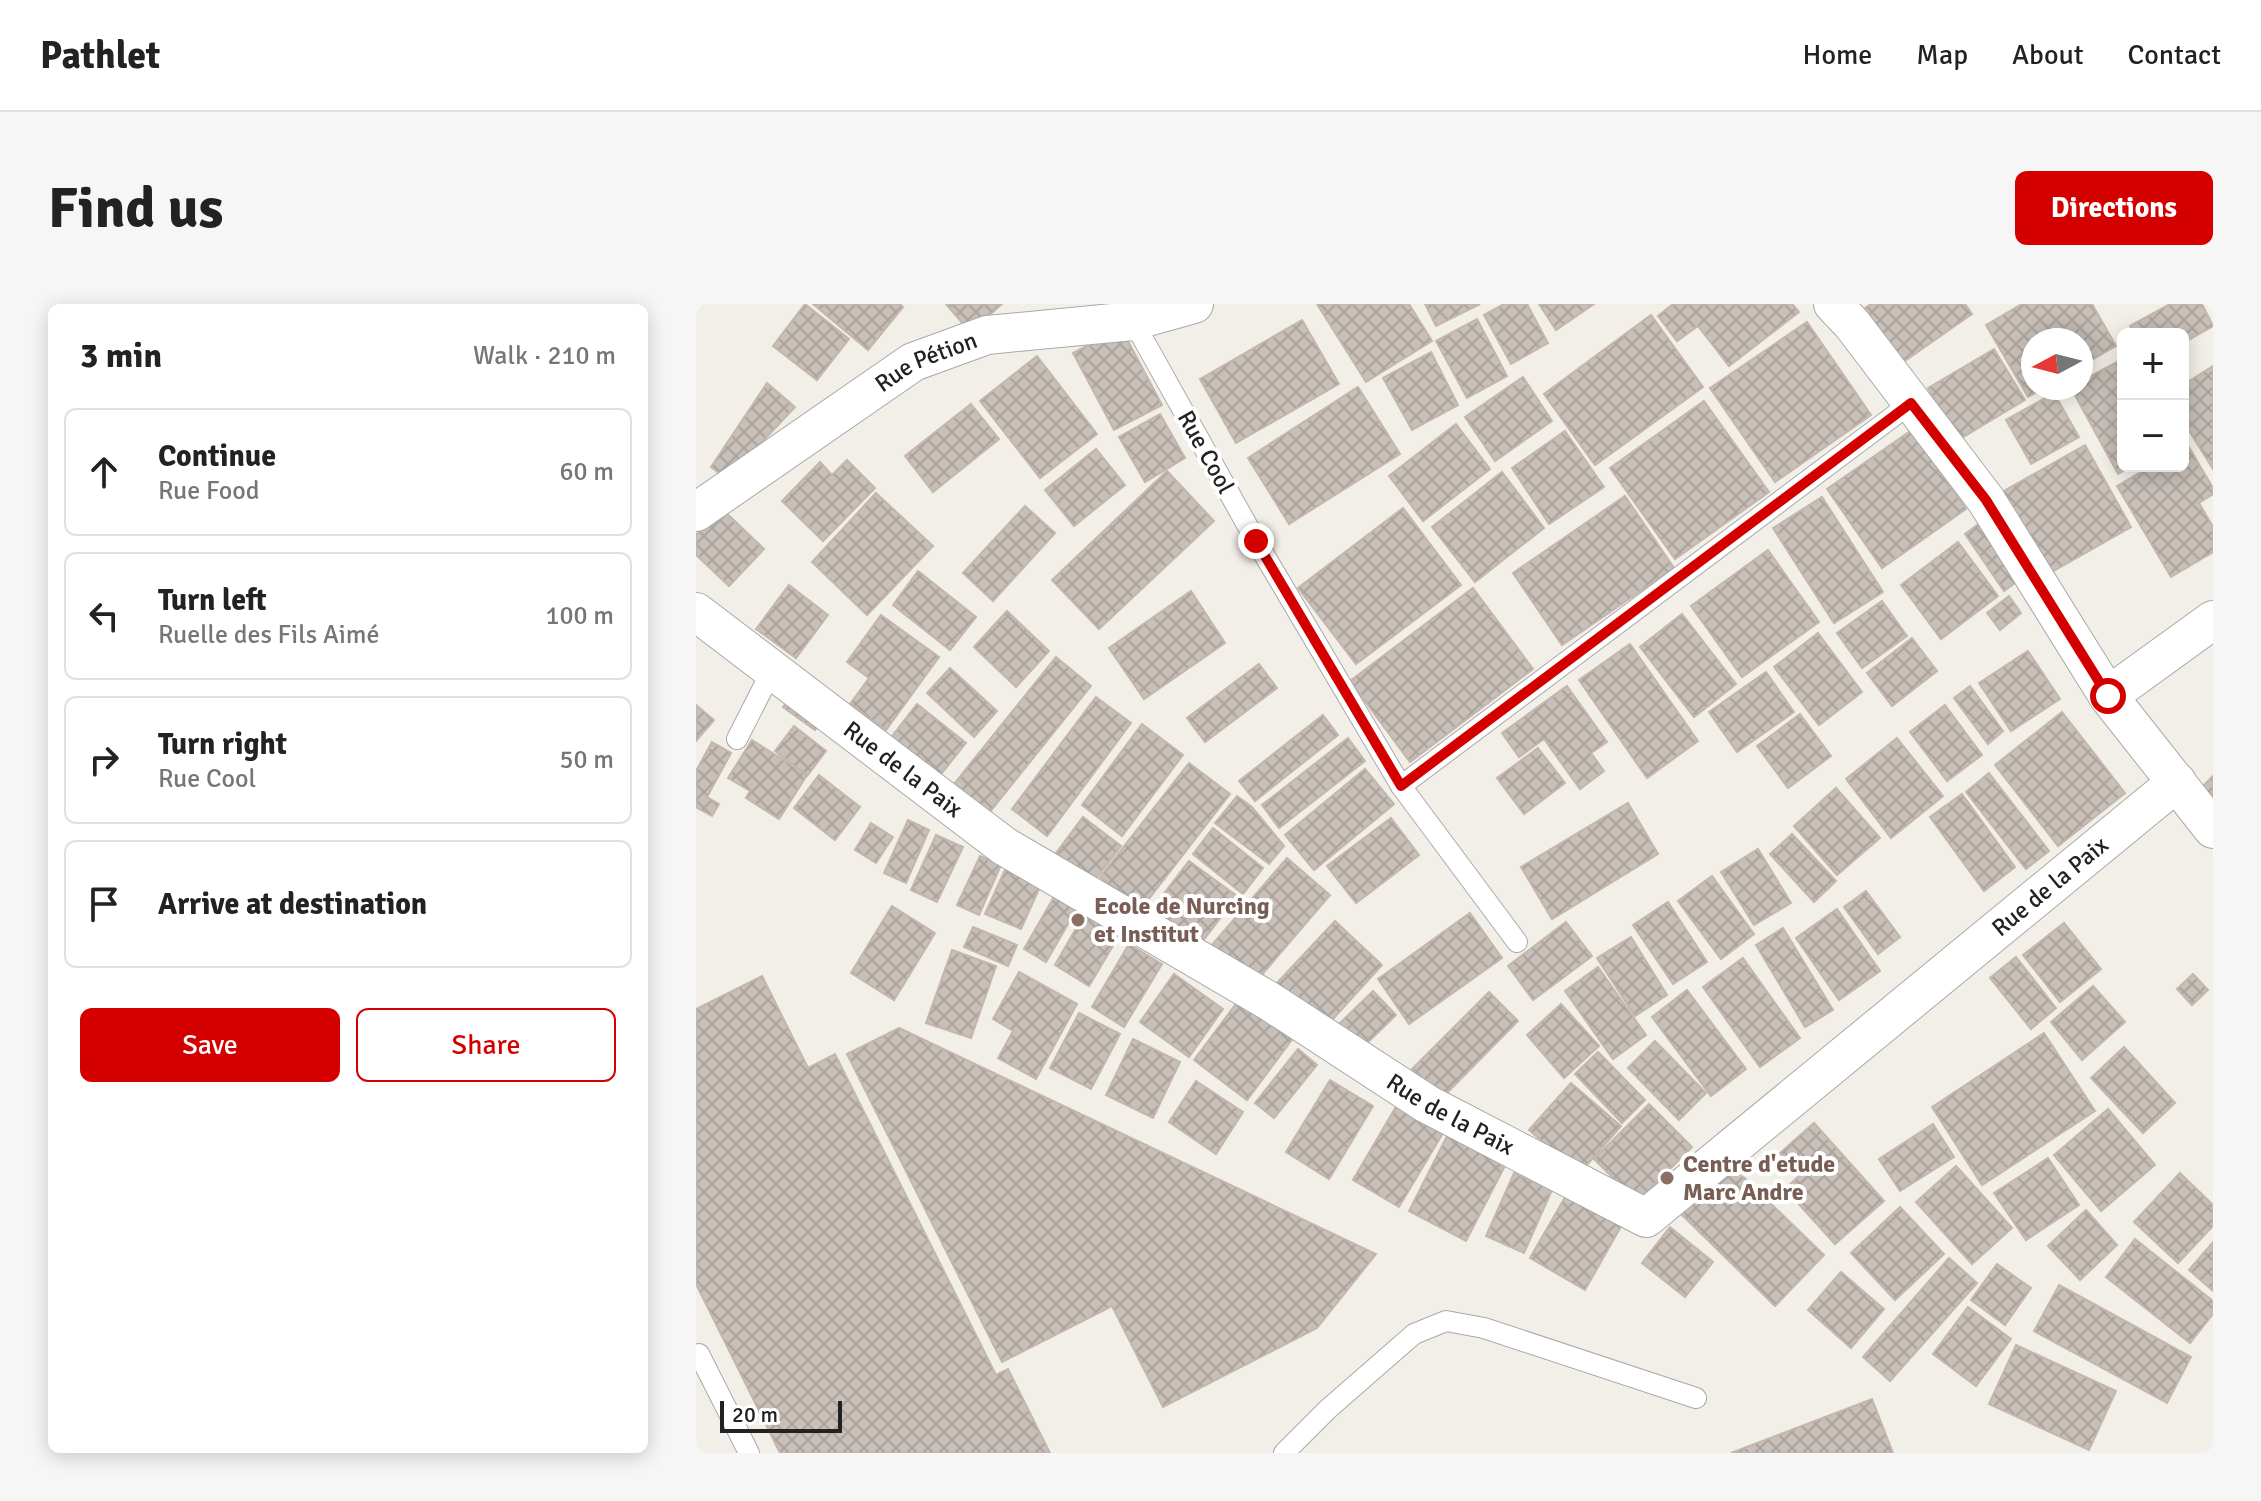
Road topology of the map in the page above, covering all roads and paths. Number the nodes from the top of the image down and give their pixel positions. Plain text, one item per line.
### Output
1 (1194, 304) edge
2 (1833, 304) edge
3 (1133, 321) junction
4 (1911, 403) junction
5 (696, 512) edge
6 (696, 612) edge
7 (2213, 620) edge
8 (772, 670) junction
9 (2108, 696) junction
10 (737, 739) dead end
11 (2177, 782) junction
12 (1401, 786) junction
13 (2213, 829) edge
14 (1517, 942) dead end
15 (699, 1354) dead end
16 (1696, 1398) dead end
17 (749, 1453) edge
18 (1284, 1453) edge

1 - 3 street, Rue Pétion
2 - 4 street
3 - 5 street, Rue Pétion
3 - 12 lane, Rue Cool
4 - 9 street
4 - 12 lane
6 - 8 street, Rue de la Paix
7 - 9 street
8 - 10 lane
8 - 11 street, Rue de la Paix
9 - 11 street
11 - 13 street
12 - 14 lane, Rue Cool
15 - 17 lane
16 - 18 lane

